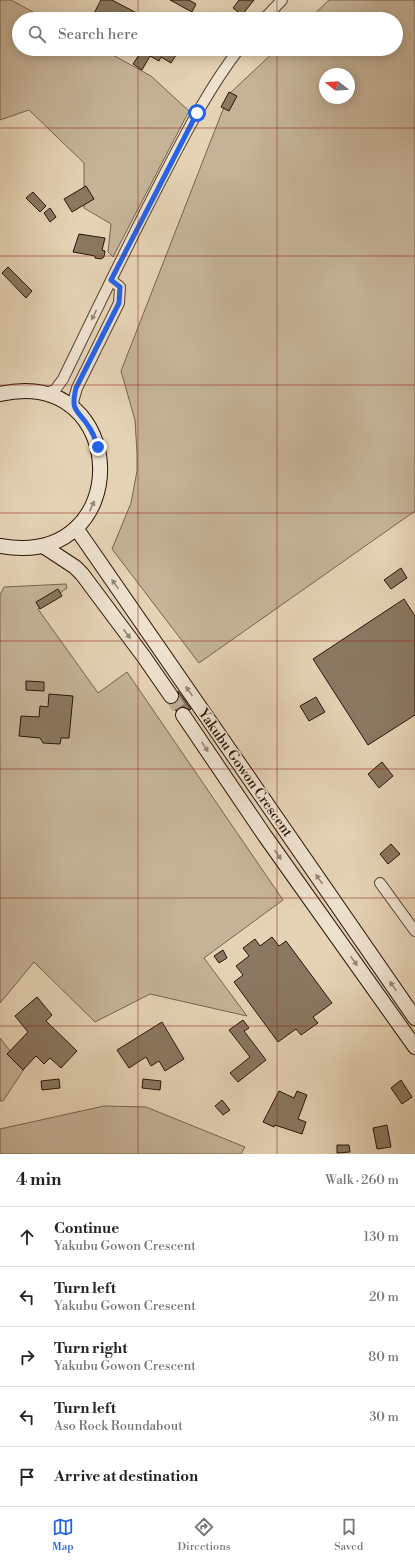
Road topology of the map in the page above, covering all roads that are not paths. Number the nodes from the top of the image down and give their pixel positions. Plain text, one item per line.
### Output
1 (282, 0) edge
2 (271, 12) edge
3 (233, 56) edge
4 (111, 280) junction
5 (45, 393) junction
6 (0, 394) edge
7 (76, 410) junction
8 (76, 528) junction
9 (0, 546) edge
10 (43, 546) junction
11 (170, 696) tunnel mouth
12 (183, 715) tunnel mouth
13 (380, 883) dead end
14 (415, 931) edge
15 (415, 1018) edge
16 (415, 1047) edge

1 - 2 street
3 - 4 street
4 -> 5 street
4 - 7 street
5 - 6 street
5 - 7 street
8 -> 7 street
8 - 10 street
15 -> 8 street, Yakubu Gowon Crescent
9 - 10 street
10 -> 11 street
12 -> 16 street
13 - 14 street

